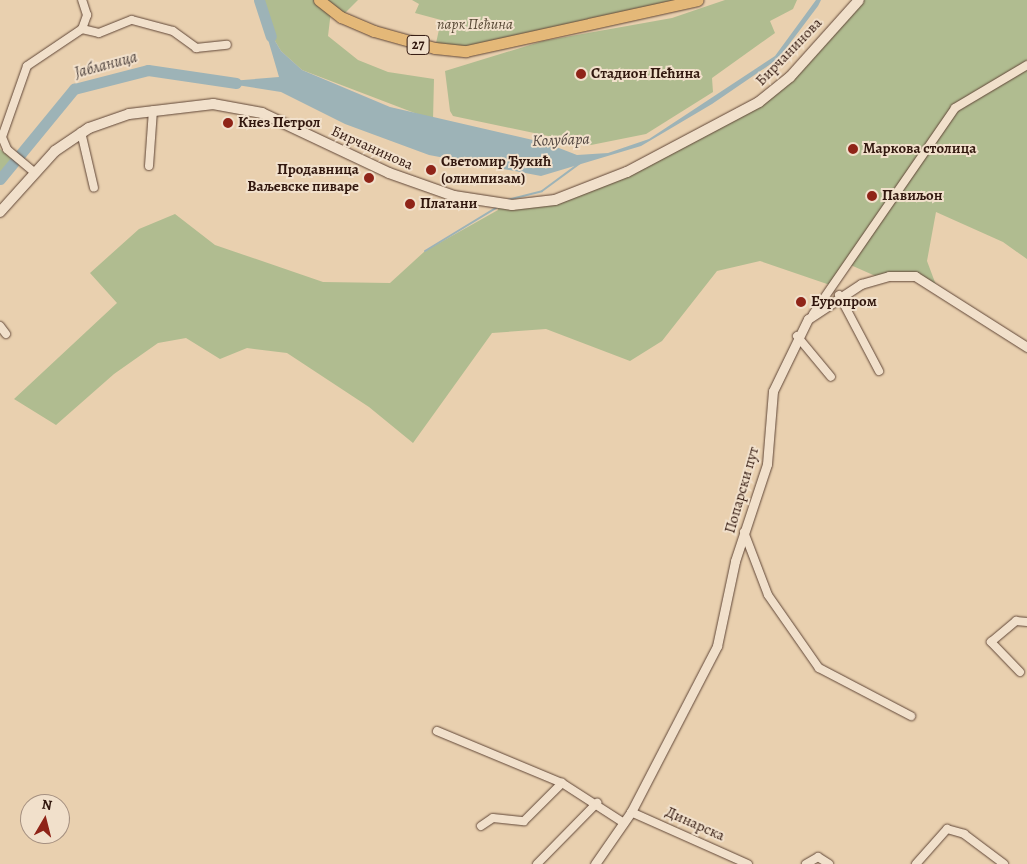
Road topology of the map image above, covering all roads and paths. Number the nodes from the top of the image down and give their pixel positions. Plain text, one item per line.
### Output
1 (82, 0) edge
2 (319, 0) edge
3 (697, 0) edge
4 (858, 0) edge
5 (82, 29) junction
6 (227, 45) dead end
7 (1027, 65) edge
8 (153, 110) junction
9 (81, 132) junction
10 (3, 143) edge
11 (149, 166) dead end
12 (34, 172) junction
13 (94, 188) dead end
14 (0, 212) edge
15 (839, 295) junction
16 (813, 314) junction
17 (0, 326) edge
18 (6, 334) dead end
19 (797, 336) junction
20 (1027, 347) edge
21 (879, 372) dead end
22 (831, 377) dead end
23 (744, 532) junction
24 (1027, 622) edge
25 (1020, 672) dead end
26 (911, 716) dead end
27 (437, 731) dead end
28 (562, 783) junction
29 (597, 802) junction
30 (631, 812) junction
31 (624, 823) junction
32 (481, 826) dead end
33 (735, 861) edge
34 (538, 864) edge
35 (596, 864) edge
36 (748, 864) edge
37 (806, 864) edge
38 (829, 864) edge
39 (916, 864) edge
40 (1004, 864) edge

1 - 5 street
2 - 3 main road, 27
4 - 8 main road, Бирчанинова
5 - 6 street
5 - 10 street
7 - 16 street
8 - 9 main road, Бирчанинова
8 - 11 street
9 - 12 main road, Бирчанинова
9 - 13 street
10 - 12 street
12 - 14 main road, Бирчанинова
15 - 16 street, Попарски пут
15 - 20 street, Попарски пут
15 - 21 street
16 - 19 street, Попарски пут
17 - 18 street
19 - 22 street
19 - 23 street, Попарски пут
23 - 26 street
23 - 30 street, Попарски пут
24 - 25 street
27 - 28 street
28 - 29 street
28 - 32 street
29 - 31 street
29 - 34 street
30 - 31 street, Попарски пут
30 - 33 street, Динарска
31 - 35 street, Попарски пут
33 - 36 street, Динарска
37 - 38 street
39 - 40 street

